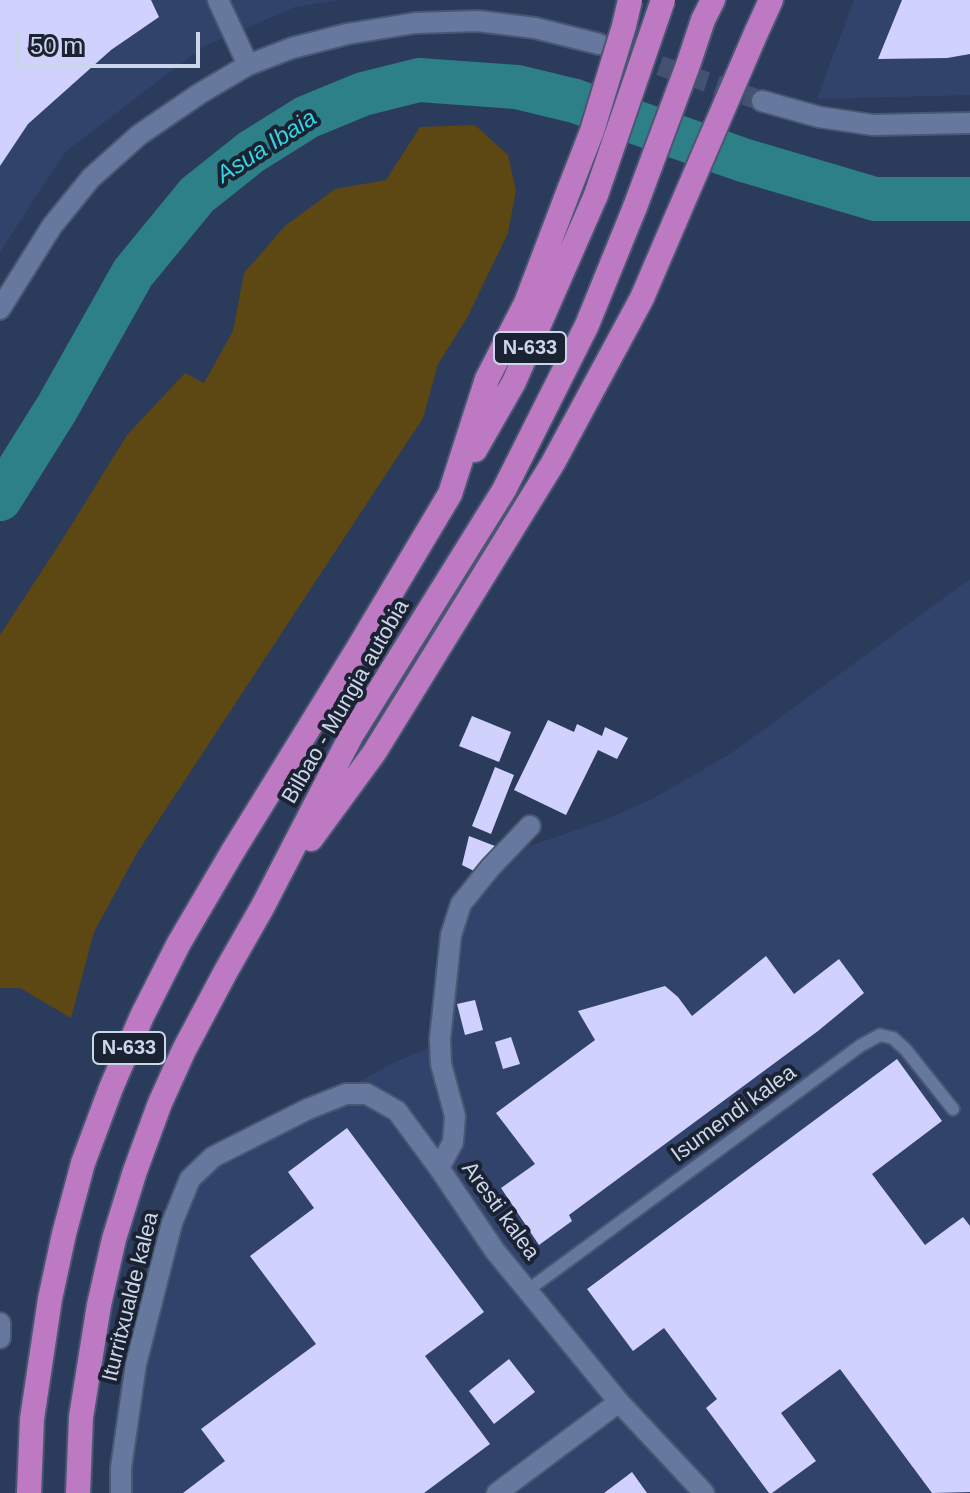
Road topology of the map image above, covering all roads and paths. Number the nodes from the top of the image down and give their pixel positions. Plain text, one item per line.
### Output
1 (218, 0) edge
2 (630, 0) edge
3 (663, 0) edge
4 (771, 0) edge
5 (708, 7) edge
6 (599, 44) tunnel mouth
7 (248, 65) junction
8 (762, 101) tunnel mouth
9 (970, 123) edge
10 (0, 309) edge
11 (450, 494) junction
12 (530, 826) dead end
13 (263, 906) junction
14 (953, 1109) dead end
15 (439, 1168) junction
16 (528, 1290) junction
17 (0, 1323) edge
18 (0, 1330) edge
19 (0, 1338) edge
20 (619, 1402) junction
21 (29, 1493) edge
22 (78, 1493) edge
23 (121, 1493) edge
24 (497, 1493) edge
25 (704, 1493) edge

1 - 7 street
2 - 11 highway, bridge
3 - 11 highway, N-633, bridge
4 - 13 highway, bridge
5 - 13 highway, Bilbao - Mungia autobia / N-633, bridge
6 - 7 street
7 - 10 street
8 - 9 street
11 - 21 highway, Bilbao - Mungia autobia / N-633
12 - 15 street, Aresti kalea
13 - 22 highway, Bilbao - Mungia autobia / N-633
14 - 16 lane, Isumendi kalea
15 - 16 street, Aresti kalea
15 - 23 street, Iturritxualde kalea
16 - 20 street, Aresti kalea
17 - 18 street
18 - 19 street
20 - 24 street
20 - 25 street, Aresti kalea

